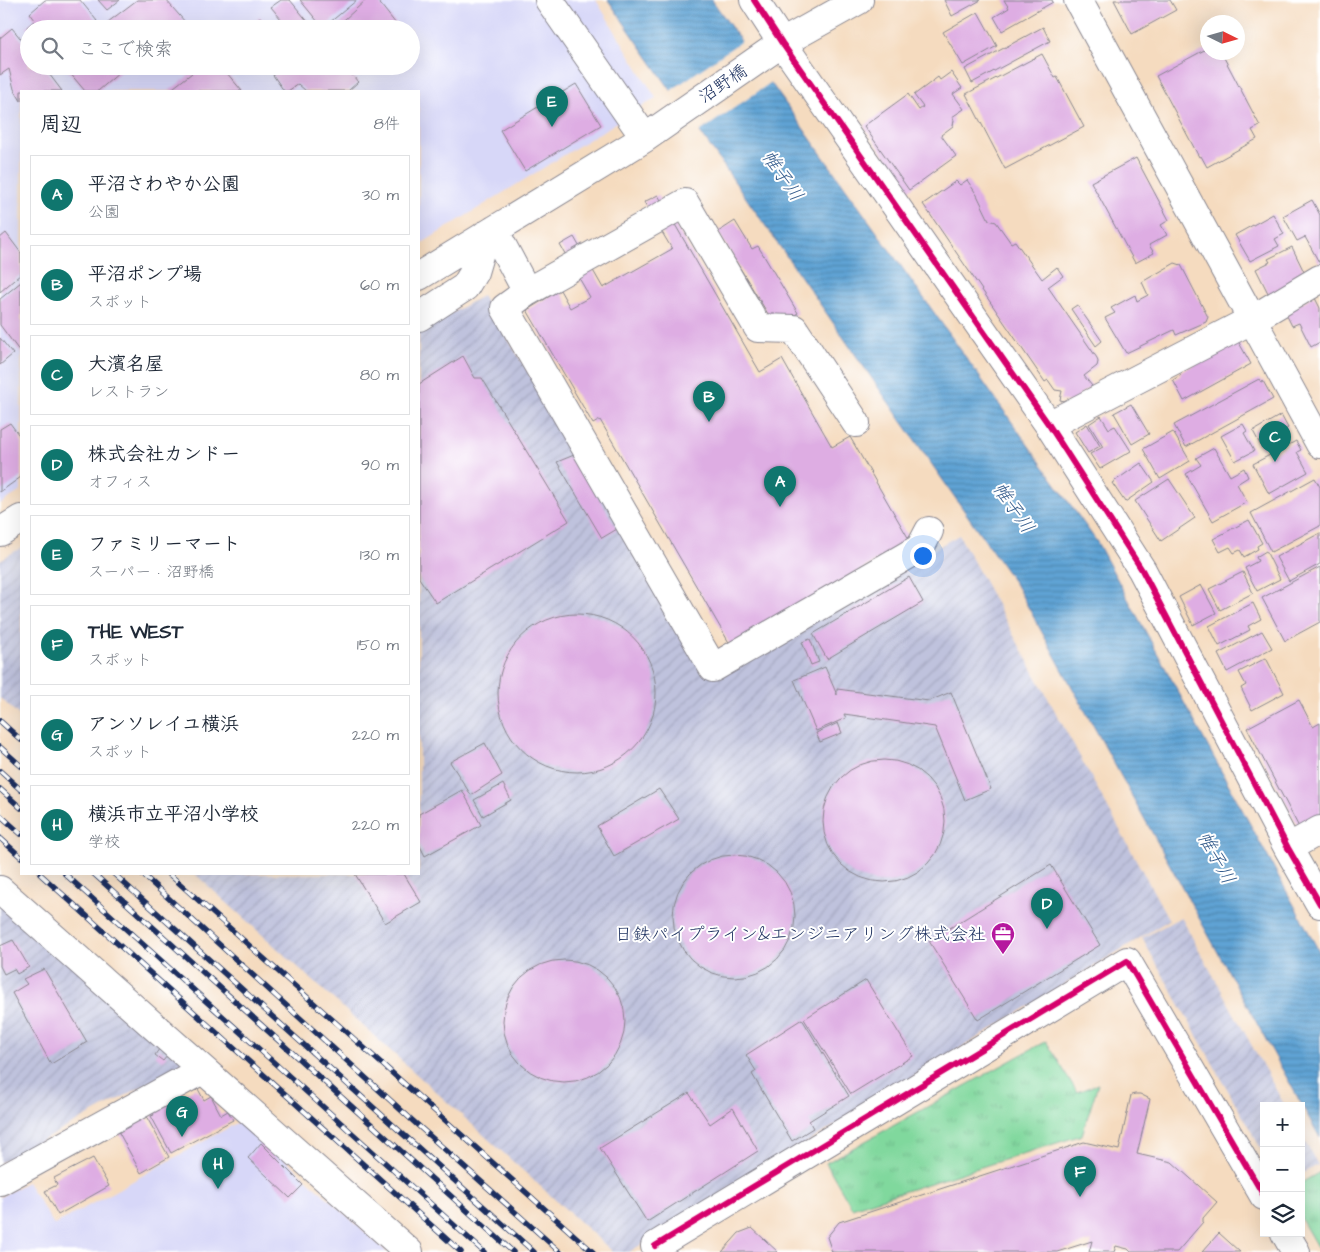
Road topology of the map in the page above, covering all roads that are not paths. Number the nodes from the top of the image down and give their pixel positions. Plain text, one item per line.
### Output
1 (549, 0) edge
2 (754, 0) edge
3 (859, 0) edge
4 (1078, 0) edge
5 (777, 47) junction
6 (645, 138) junction
7 (490, 232) junction
8 (420, 275) edge
9 (1320, 279) edge
10 (527, 292) junction
11 (420, 316) edge
12 (1253, 318) junction
13 (856, 423) dead end
14 (1049, 425) junction
15 (1320, 444) edge
16 (20, 520) edge
17 (20, 531) edge
18 (930, 531) dead end
19 (0, 532) edge
20 (0, 542) edge
21 (1320, 830) edge
22 (1288, 848) junction
23 (0, 890) edge
24 (1320, 904) edge
25 (202, 1070) junction
26 (0, 1181) edge
27 (1262, 1192) edge
28 (1287, 1237) edge
29 (655, 1246) dead end
30 (409, 1252) edge
31 (1296, 1252) edge

1 - 6 street
2 - 5 street
3 - 5 street, 沼野橋
4 - 12 street
5 - 6 street, 沼野橋
5 - 14 street
6 - 7 street, 沼野橋
7 - 8 street, 沼野橋
7 - 10 street
7 - 11 street
9 - 12 street
10 - 13 street
10 - 18 street
12 - 14 street
12 - 15 street
14 - 22 street
16 - 19 street
17 - 20 street
21 - 22 street
22 - 24 street
23 - 25 street
25 - 26 street
25 - 30 street
27 - 29 street
28 - 31 street

